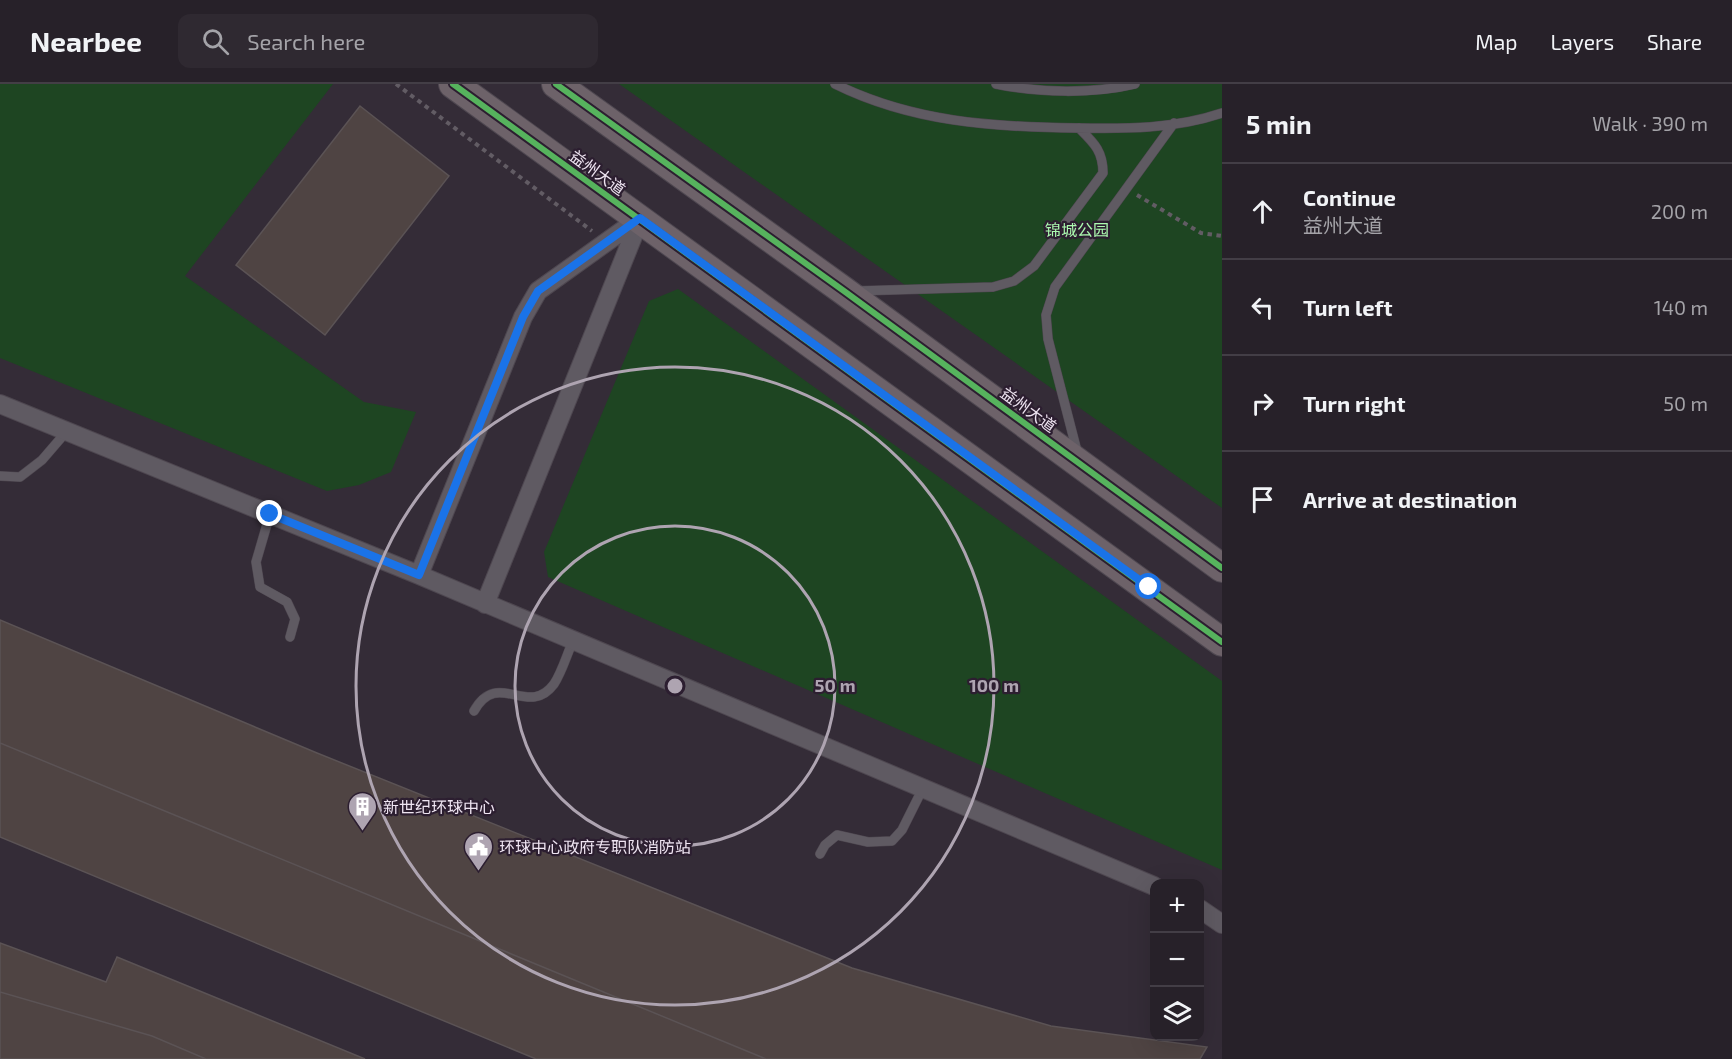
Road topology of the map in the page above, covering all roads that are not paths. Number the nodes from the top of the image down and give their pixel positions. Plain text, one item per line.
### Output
1 (453, 84) edge
2 (556, 84) edge
3 (835, 84) edge
4 (996, 84) edge
5 (1135, 84) edge
6 (1222, 113) edge
7 (1174, 123) junction
8 (1079, 128) junction
9 (640, 218) junction
10 (844, 291) junction
11 (0, 404) edge
12 (67, 431) junction
13 (1080, 463) junction
14 (0, 476) edge
15 (270, 514) junction
16 (1222, 568) edge
17 (419, 575) junction
18 (485, 604) junction
19 (290, 637) dead end
20 (573, 641) junction
21 (1222, 642) edge
22 (474, 711) dead end
23 (923, 788) junction
24 (820, 855) dead end
25 (1150, 884) edge
26 (1204, 912) edge
27 (1222, 924) edge

1 - 9 main road, 益州大道
2 - 10 main road, 益州大道
3 - 8 lane
4 - 5 lane
6 - 7 lane
7 - 8 lane
7 - 13 lane
8 - 10 lane
9 - 17 street
9 - 18 street
9 - 21 main road, 益州大道
10 - 13 main road, 益州大道
11 - 12 street
12 - 14 lane
12 - 15 street
13 - 16 main road, 益州大道
15 - 17 street
15 - 19 lane
17 - 18 street
18 - 20 street
20 - 22 lane
20 - 23 street
23 - 24 lane
23 - 25 street
26 - 27 street

